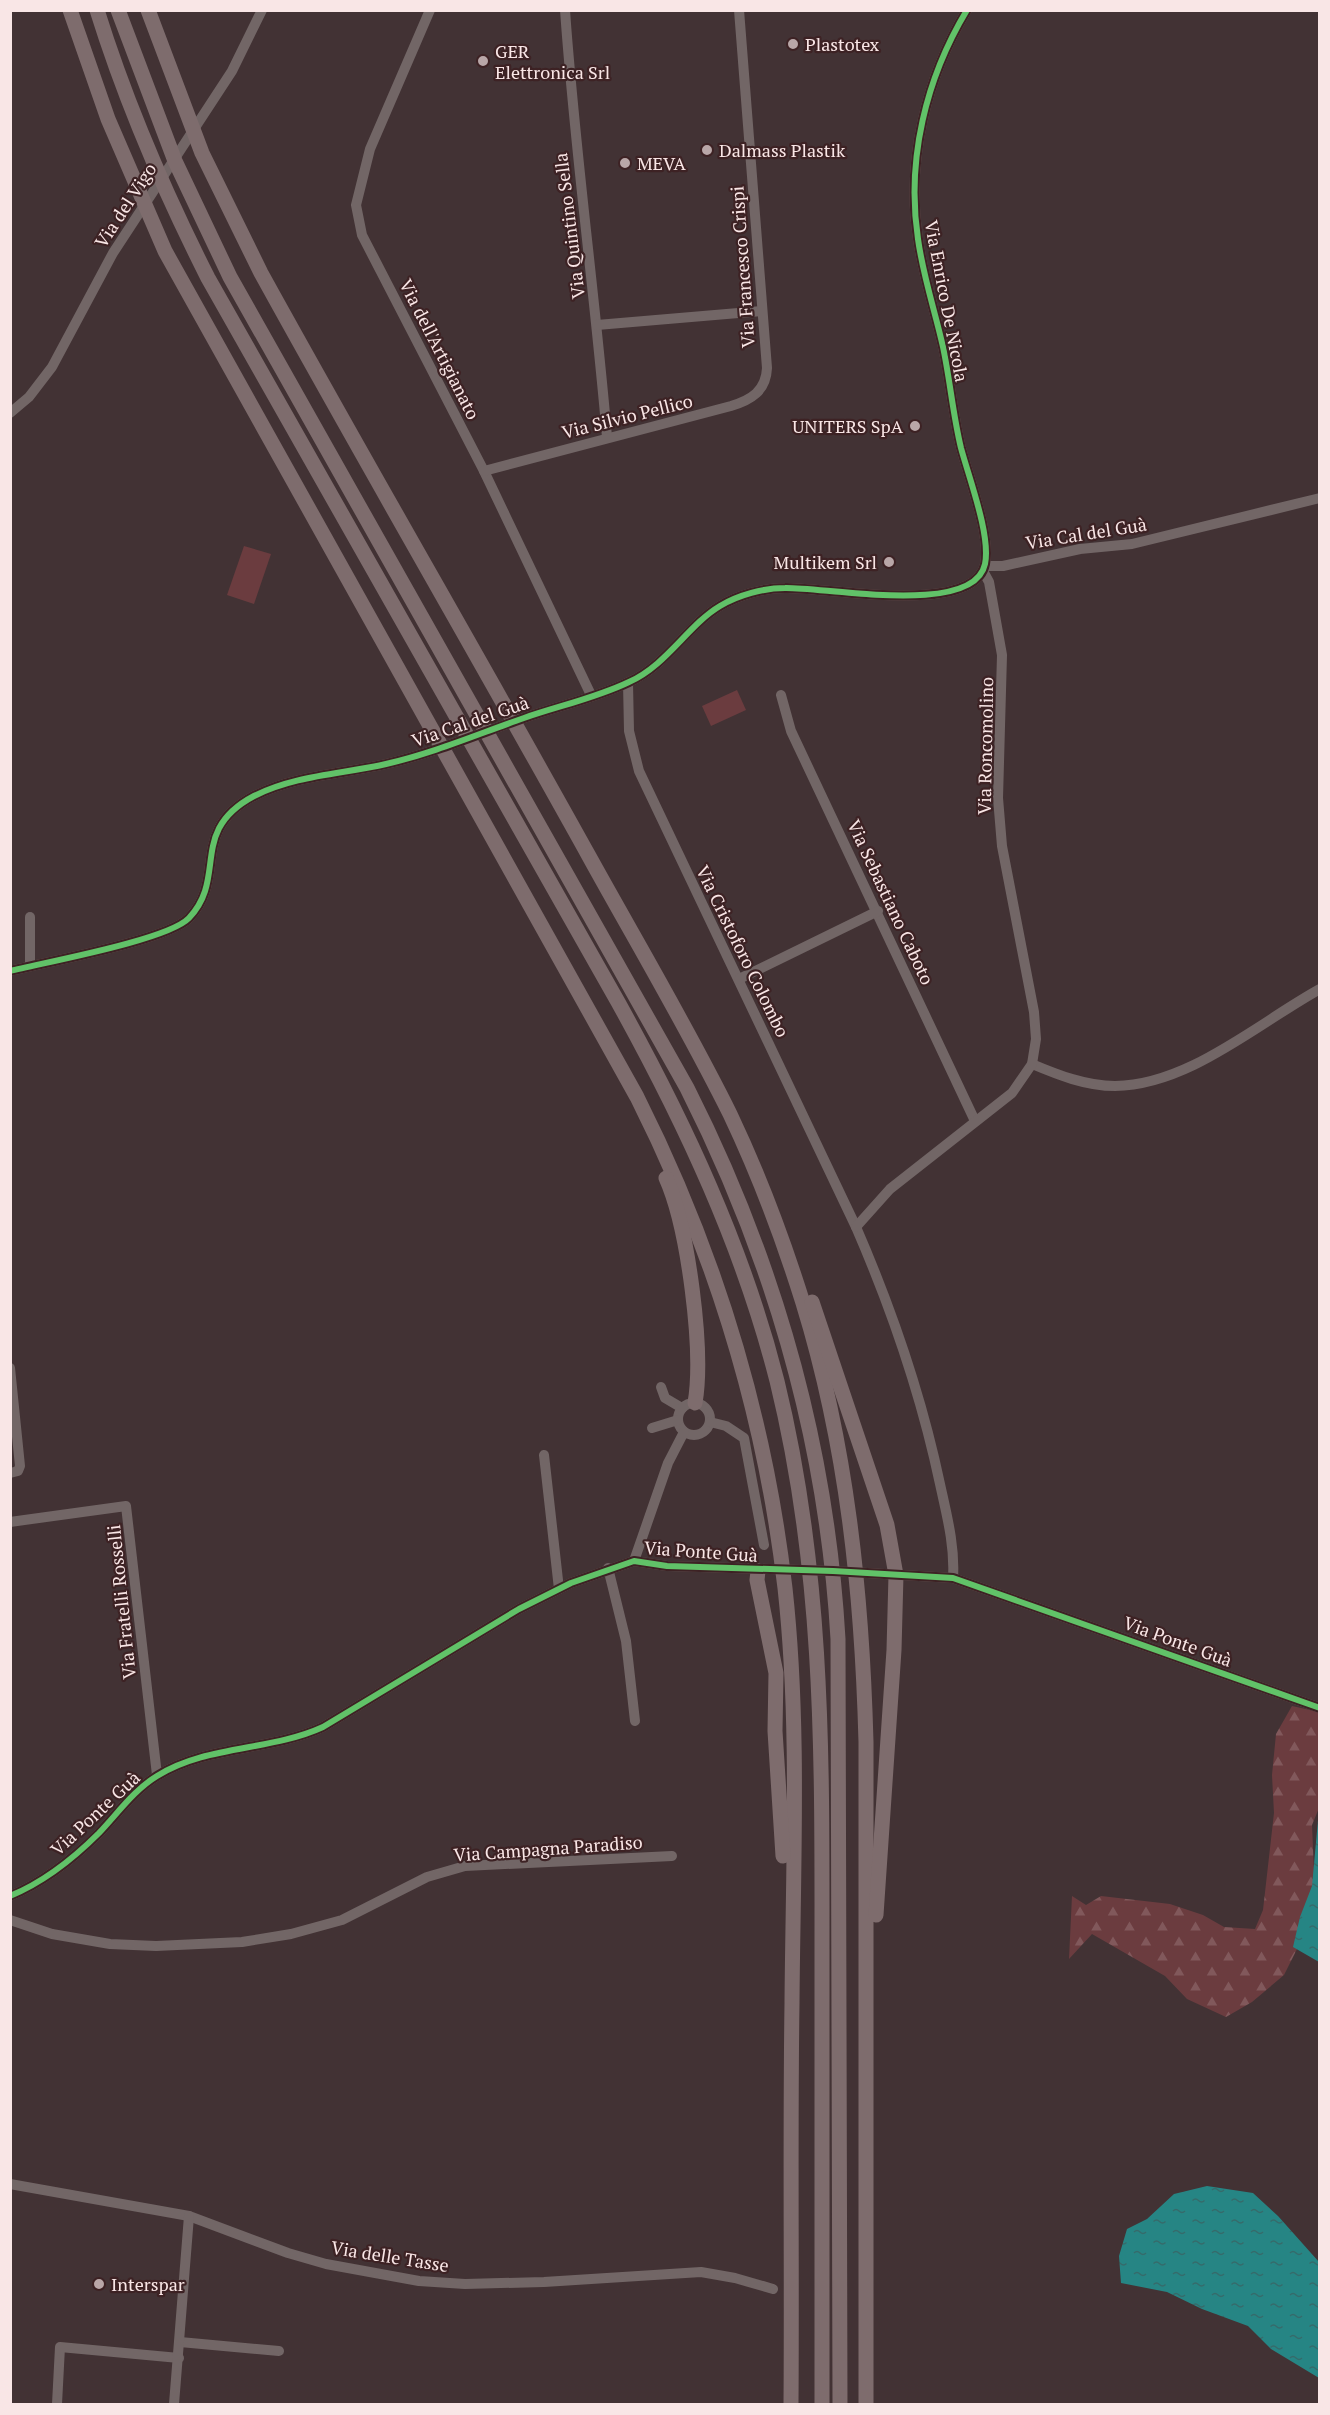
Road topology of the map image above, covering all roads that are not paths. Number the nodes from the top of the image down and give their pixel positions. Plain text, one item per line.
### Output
1 (70, 10) edge
2 (97, 10) edge
3 (118, 10) edge
4 (148, 10) edge
5 (262, 10) edge
6 (430, 10) edge
7 (565, 10) edge
8 (739, 10) edge
9 (967, 10) edge
10 (762, 312) junction
11 (597, 325) junction
12 (766, 377) joint
13 (10, 413) edge
14 (607, 437) junction
15 (484, 471) junction
16 (1320, 498) edge
17 (984, 569) junction
18 (628, 683) junction
19 (781, 694) dead end
20 (591, 695) junction
21 (878, 911) junction
22 (30, 917) dead end
23 (30, 966) junction
24 (10, 971) edge
25 (739, 979) junction
26 (1320, 988) edge
27 (602, 1032) junction
28 (1032, 1064) junction
29 (732, 1118) junction
30 (975, 1121) junction
31 (856, 1227) junction
32 (10, 1368) edge
33 (661, 1388) dead end
34 (689, 1406) junction
35 (678, 1420) junction
36 (710, 1422) junction
37 (652, 1428) dead end
38 (684, 1432) junction
39 (544, 1455) dead end
40 (10, 1473) edge
41 (10, 1522) edge
42 (764, 1545) dead end
43 (634, 1561) junction
44 (608, 1568) junction
45 (758, 1570) junction
46 (896, 1575) junction
47 (953, 1578) junction
48 (559, 1589) junction
49 (1320, 1708) edge
50 (634, 1720) dead end
51 (157, 1776) junction
52 (672, 1856) dead end
53 (10, 1896) edge
54 (10, 1920) edge
55 (792, 2018) junction
56 (867, 2021) junction
57 (10, 2184) edge
58 (189, 2216) junction
59 (773, 2289) dead end
60 (180, 2342) junction
61 (279, 2351) dead end
62 (179, 2358) junction
63 (57, 2404) edge
64 (174, 2404) edge
65 (791, 2404) edge
66 (822, 2404) edge
67 (840, 2404) edge
68 (866, 2404) edge

1 - 27 highway
2 - 66 highway
3 - 67 highway
4 - 29 highway
5 - 13 street, Via del Vigo
6 - 15 street, Via dell'Artigianato
7 - 11 street, Via Quintino Sella
8 - 10 street, Via Francesco Crispi
9 - 17 street, Via Enrico De Nicola
10 - 11 street
10 - 12 street, Via Francesco Crispi
11 - 14 street, Via Quintino Sella
12 - 14 street, Via Silvio Pellico
14 - 15 street, Via Silvio Pellico
15 - 20 street, Via dell'Artigianato
16 - 17 street, Via Cal del Guà
17 - 18 street, Via Cal del Guà
17 - 28 street, Via Roncomolino
18 - 20 street, Via Cal del Guà
18 - 25 street, Via Cristoforo Colombo
19 - 21 street, Via Sebastiano Caboto
20 - 23 street, Via Cal del Guà
21 - 25 street
21 - 30 street, Via Sebastiano Caboto
22 - 23 street
23 - 24 street, Via Cal del Guà
25 - 31 street, Via Cristoforo Colombo
26 - 28 street
27 - 34 highway
27 - 55 highway
28 - 30 street, Via Roncomolino
29 - 46 highway
29 - 56 highway
30 - 31 street, Via Roncomolino
31 - 47 street, Via Cristoforo Colombo
32 - 40 street
33 - 34 street
34 - 35 street
34 - 36 street
35 - 37 street
35 - 38 street
36 - 38 street
36 - 42 street
38 - 43 street
39 - 48 street
41 - 51 street, Via Fratelli Rosselli
43 - 44 street, Via Ponte Guà
43 - 45 street, Via Ponte Guà
44 - 48 street, Via Ponte Guà
44 - 50 street
45 - 46 street, Via Ponte Guà
45 - 55 highway
46 - 47 street, Via Ponte Guà
46 - 56 highway
47 - 49 street, Via Ponte Guà
48 - 51 street, Via Ponte Guà
51 - 53 street, Via Ponte Guà
52 - 54 street, Via Campagna Paradiso
55 - 65 highway
56 - 68 highway
57 - 58 street, Via delle Tasse
58 - 59 street, Via delle Tasse
58 - 60 street
60 - 61 street
60 - 62 street
62 - 63 street
62 - 64 street

